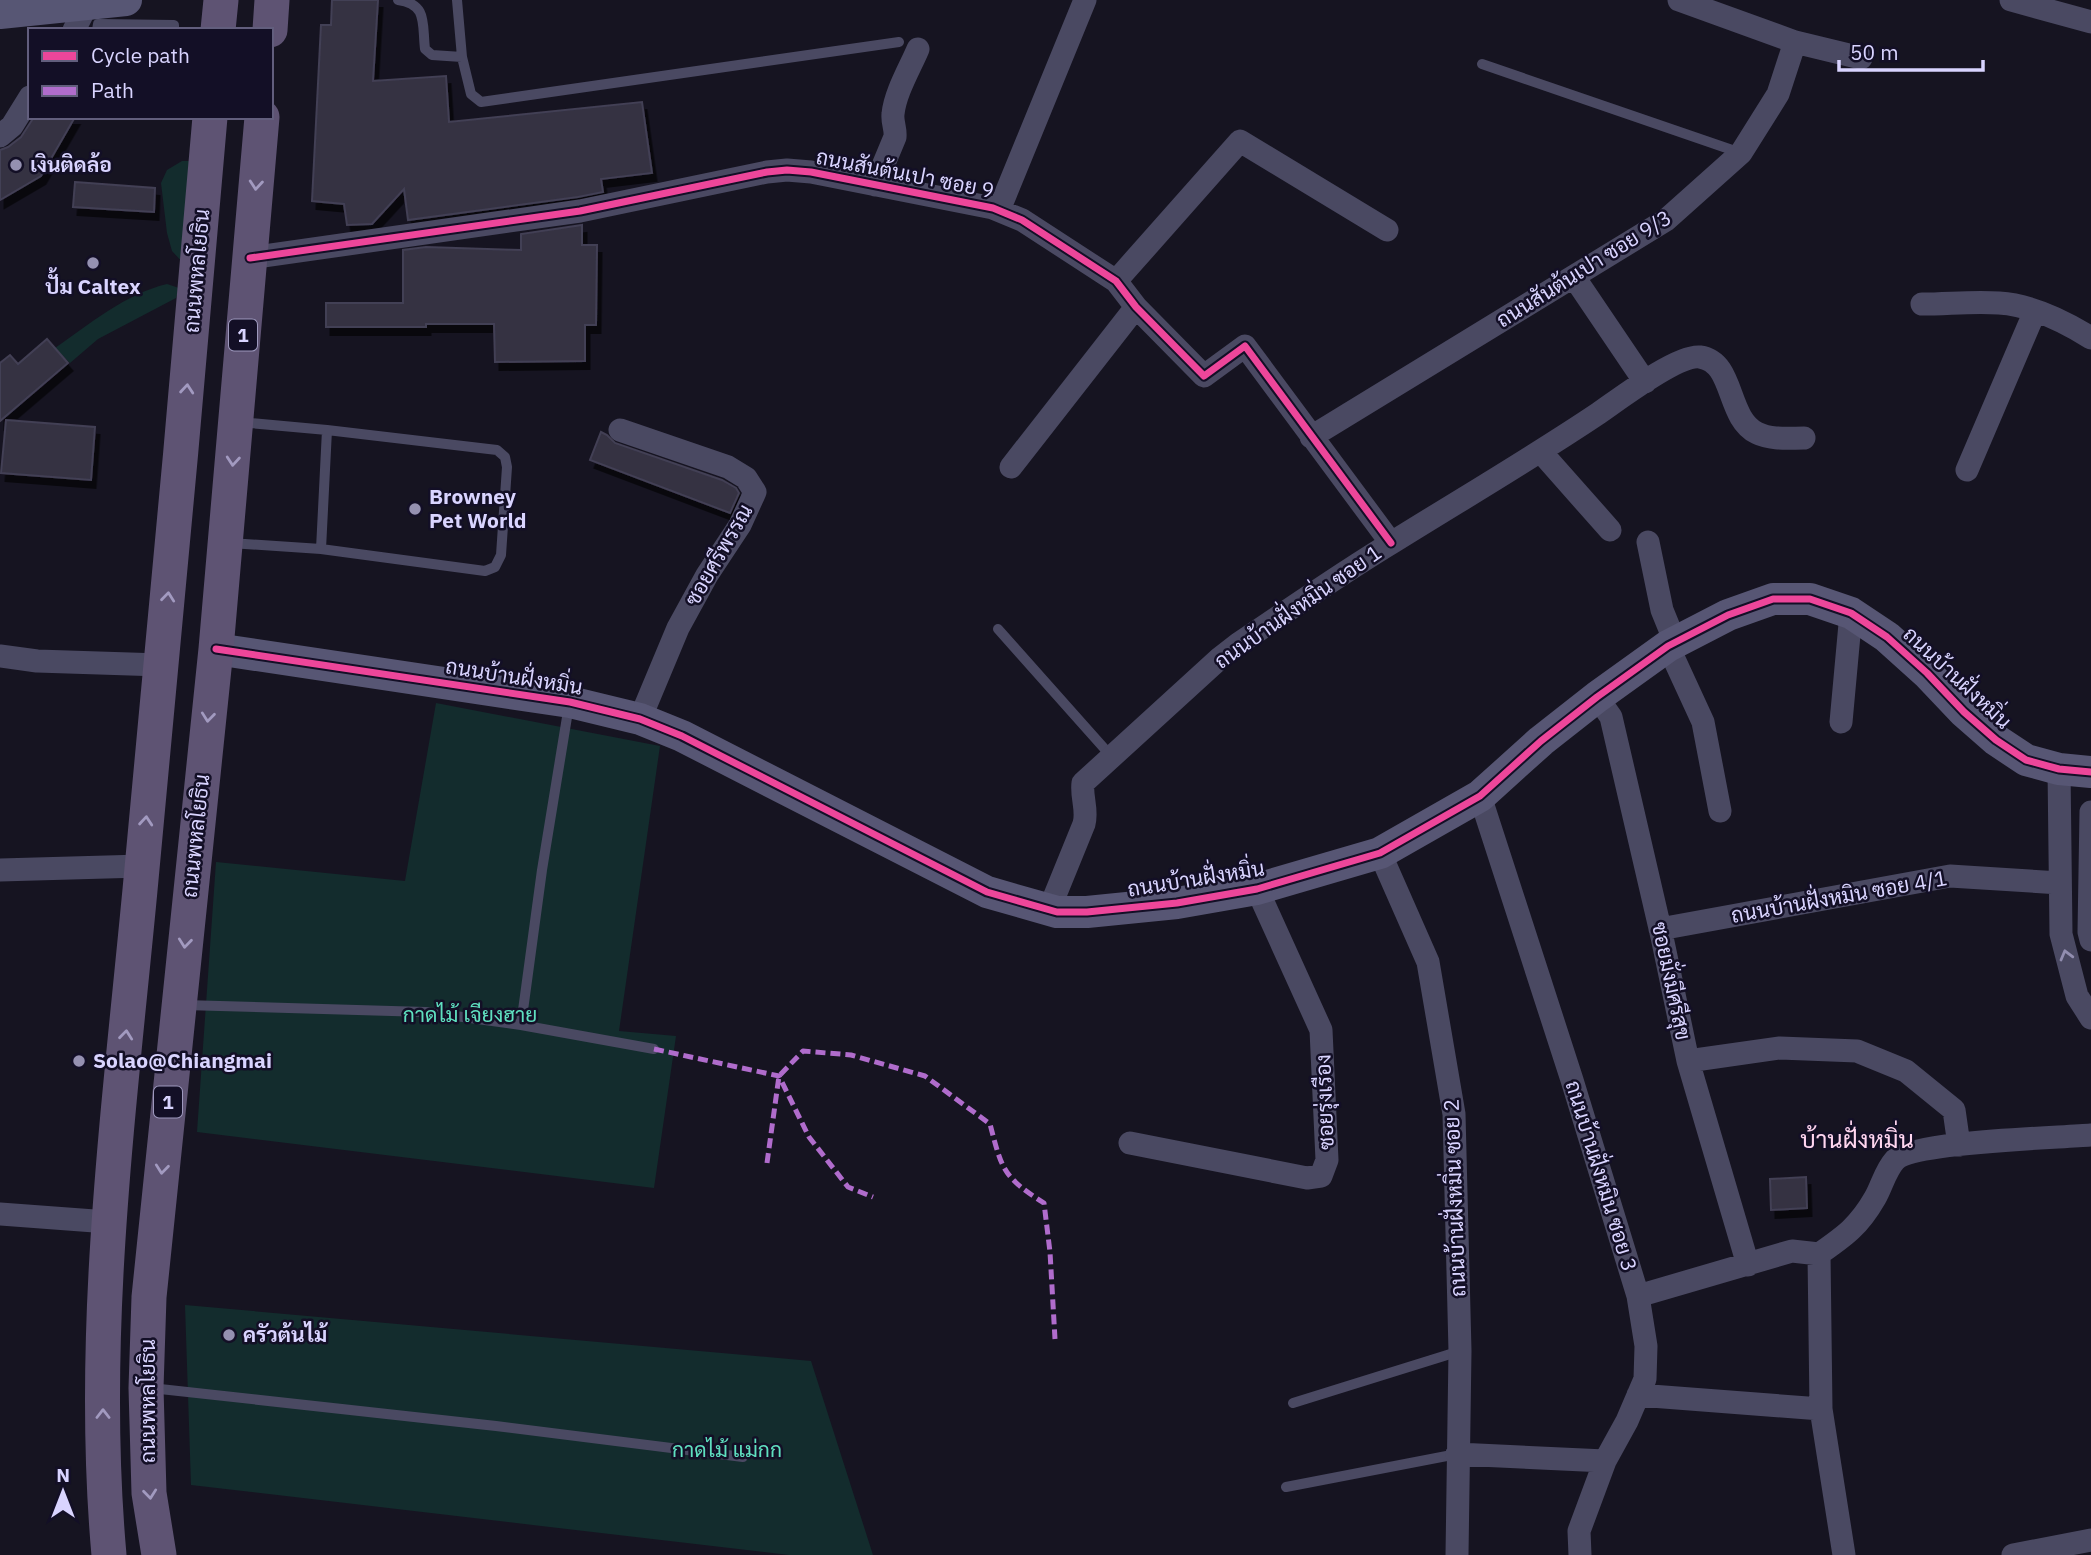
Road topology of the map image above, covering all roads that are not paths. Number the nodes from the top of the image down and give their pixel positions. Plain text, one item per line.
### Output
1 (126, 0) edge
2 (221, 0) edge
3 (272, 0) edge
4 (398, 0) edge
5 (457, 0) edge
6 (1085, 0) edge
7 (1679, 0) edge
8 (2011, 0) edge
9 (0, 13) edge
10 (86, 21) edge
11 (2091, 22) edge
12 (174, 28) edge
13 (218, 28) edge
14 (270, 28) edge
15 (1795, 42) junction
16 (909, 45) joint
17 (462, 57) junction
18 (1861, 58) dead end
19 (1482, 64) dead end
20 (28, 100) edge
21 (210, 119) edge
22 (262, 119) edge
23 (0, 136) edge
24 (1741, 153) junction
25 (875, 185) junction
26 (999, 210) junction
27 (1387, 230) dead end
28 (250, 258) junction
29 (1574, 276) junction
30 (1116, 281) junction
31 (1922, 304) dead end
32 (1136, 307) junction
33 (2035, 311) junction
34 (2091, 338) edge
35 (1645, 382) junction
36 (236, 422) junction
37 (620, 429) dead end
38 (327, 430) junction
39 (1311, 436) junction
40 (1804, 438) dead end
41 (1541, 452) junction
42 (1011, 467) dead end
43 (1968, 470) dead end
44 (1610, 530) dead end
45 (1648, 542) dead end
46 (226, 543) junction
47 (1391, 543) junction
48 (321, 549) junction
49 (1851, 613) junction
50 (998, 629) dead end
51 (1671, 644) junction
52 (216, 649) junction
53 (0, 656) edge
54 (161, 665) junction
55 (1597, 697) junction
56 (570, 702) junction
57 (640, 719) junction
58 (1841, 722) dead end
59 (1111, 756) junction
60 (2059, 769) junction
61 (2091, 772) edge
62 (1480, 796) junction
63 (1720, 811) dead end
64 (2091, 812) edge
65 (1380, 853) junction
66 (142, 866) junction
67 (0, 870) edge
68 (2060, 883) junction
69 (1257, 889) junction
70 (1049, 910) junction
71 (1660, 929) junction
72 (2091, 940) edge
73 (178, 1005) junction
74 (2091, 1018) edge
75 (521, 1025) junction
76 (654, 1049) dead end
77 (1688, 1061) junction
78 (2091, 1135) edge
79 (1130, 1143) dead end
80 (1959, 1145) junction
81 (0, 1214) edge
82 (108, 1222) junction
83 (1819, 1254) junction
84 (1748, 1265) junction
85 (1638, 1296) junction
86 (1460, 1351) junction
87 (146, 1388) junction
88 (1638, 1395) junction
89 (1293, 1403) dead end
90 (1821, 1409) junction
91 (1457, 1454) junction
92 (743, 1457) dead end
93 (1605, 1461) junction
94 (1286, 1487) dead end
95 (2091, 1540) edge
96 (109, 1555) edge
97 (159, 1555) edge
98 (1457, 1555) edge
99 (1580, 1555) edge
100 (1844, 1555) edge
101 (2013, 1555) edge

1 - 10 street
2 - 13 main road
3 - 14 main road
4 - 17 lane
5 - 17 lane
6 - 26 street
7 - 15 street
8 - 11 street
9 - 10 street
10 - 12 lane
15 - 18 street
15 - 24 street, ถนนสันต้นเปา ซอย 9/3
16 - 17 lane
16 - 25 street
19 - 24 lane
20 - 23 street
54 -> 21 main road, ถนนพหลโยธิน
22 -> 28 main road, ถนนพหลโยธิน / 1
24 - 29 street, ถนนสันต้นเปา ซอย 9/3
25 - 26 street, ถนนสันต้นเปา ซอย 9
25 - 28 street, ถนนสันต้นเปา ซอย 9
26 - 30 street, ถนนสันต้นเปา ซอย 9
27 - 30 street
28 - 36 main road, ถนนพหลโยธิน / 1
29 - 35 street
29 - 39 street, ถนนสันต้นเปา ซอย 9/3
30 - 32 street, ถนนสันต้นเปา ซอย 9
31 - 33 street
32 - 39 street, ถนนสันต้นเปา ซอย 9
32 - 42 street
33 - 34 street
33 - 43 street
35 - 40 street, ถนนบ้านฝั่งหมิ่น ซอย 1
35 - 41 street, ถนนบ้านฝั่งหมิ่น ซอย 1
36 - 38 lane
36 -> 46 main road, ถนนพหลโยธิน / 1
37 - 57 street, ซอยศรีพรรณ
38 - 48 lane
38 - 48 lane
39 - 47 street, ถนนสันต้นเปา ซอย 9
41 - 44 street
41 - 47 street, ถนนบ้านฝั่งหมิ่น ซอย 1
45 - 51 street
46 - 48 lane
46 - 52 main road, ถนนพหลโยธิน / 1
47 - 59 street, ถนนบ้านฝั่งหมิ่น ซอย 1
49 - 51 street, ถนนบ้านฝั่งหมิ่น
49 - 58 street
49 - 60 street, ถนนบ้านฝั่งหมิ่น
50 - 59 lane
51 - 55 street, ถนนบ้านฝั่งหมิ่น
51 - 63 street
52 - 54 main road
52 - 56 street, ถนนบ้านฝั่งหมิ่น
52 -> 73 main road, ถนนพหลโยธิน / 1
53 - 54 street
66 -> 54 main road, ถนนพหลโยธิน
55 - 62 street, ถนนบ้านฝั่งหมิ่น
55 - 71 street, ซอยมั่งมีศรีสุข
56 - 57 street, ถนนบ้านฝั่งหมิ่น
56 - 75 lane
57 - 70 street, ถนนบ้านฝั่งหมิ่น
59 - 70 street, ถนนบ้านฝั่งหมิ่น ซอย 1
60 - 61 street, ถนนบ้านฝั่งหมิ่น
60 - 68 street
62 - 65 street, ถนนบ้านฝั่งหมิ่น
62 - 85 street, ถนนบ้านฝั่งหมิน ซอย 3
64 - 72 street
65 - 69 street, ถนนบ้านฝั่งหมิ่น
65 - 86 street, ถนนบ้านฝั่งหมิ่น ซอย 2
66 - 67 street
82 -> 66 main road, ถนนพหลโยธิน
68 - 71 street, ถนนบ้านฝั่งหมิน ซอย 4/1
74 -> 68 street
69 - 70 street, ถนนบ้านฝั่งหมิ่น
69 - 79 street, ซอยรุ่งเรือง
71 - 77 street, ซอยมั่งมีศรีสุข
73 - 75 lane
73 -> 87 main road, ถนนพหลโยธิน / 1
75 - 76 lane
77 - 80 street
77 - 84 street, ซอยมั่งมีศรีสุข
78 - 80 street
80 - 83 street
81 - 82 street
96 -> 82 main road, ถนนพหลโยธิน
83 - 84 street
83 - 90 street
84 - 85 street
85 - 88 street, ถนนบ้านฝั่งหมิน ซอย 3
86 - 89 lane
86 - 91 street, ถนนบ้านฝั่งหมิ่น ซอย 2
87 - 92 lane
87 -> 97 main road, ถนนพหลโยธิน / 1
88 - 90 street
88 - 93 street, ถนนบ้านฝั่งหมิน ซอย 3
90 - 100 street
91 - 93 street
91 - 94 lane
91 - 98 street, ถนนบ้านฝั่งหมิ่น ซอย 2
93 - 99 street, ถนนบ้านฝั่งหมิน ซอย 3
95 - 101 street

